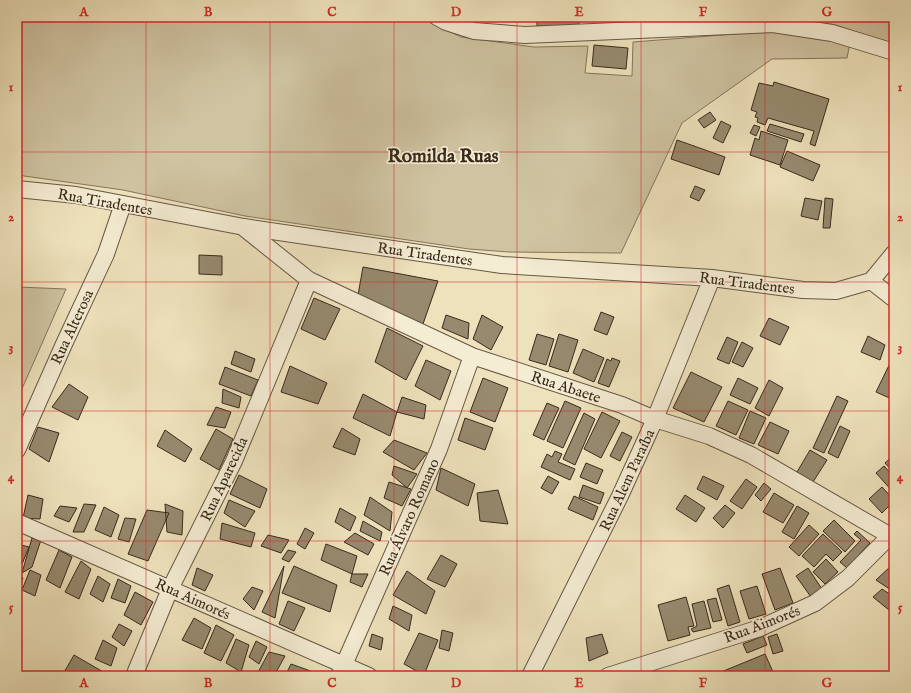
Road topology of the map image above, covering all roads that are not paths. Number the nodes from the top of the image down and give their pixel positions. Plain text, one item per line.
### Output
1 (437, 17) edge
2 (894, 52) edge
3 (17, 189) edge
4 (123, 204) junction
5 (244, 227) junction
6 (894, 254) edge
7 (712, 278) junction
8 (309, 280) junction
9 (871, 281) junction
10 (894, 299) edge
11 (472, 356) junction
12 (655, 419) junction
13 (17, 450) edge
14 (17, 522) edge
15 (893, 535) edge
16 (170, 589) junction
17 (342, 671) edge
18 (134, 676) edge
19 (368, 676) edge
20 (530, 676) edge
21 (608, 676) edge

1 - 2 street
3 - 4 street, Rua Tiradentes
4 - 5 street, Rua Tiradentes
4 - 13 street, Rua Alterosa
5 - 7 street, Rua Tiradentes
5 - 8 street, Rua Abaete
6 - 9 street
7 - 9 street, Rua Tiradentes
7 - 12 street, Rua Alem Paraíba
8 - 11 street, Rua Abaete
8 - 16 street, Rua Aparecida
9 - 10 street
11 - 12 street, Rua Abaete
11 - 17 street, Rua Álvaro Romano
12 - 15 street, Rua Abaete
12 - 20 street, Rua Alem Paraíba
14 - 16 street, Rua Aimorés
15 - 21 street, Rua Aimorés
16 - 17 street, Rua Aimorés
16 - 18 street, Rua Aparecida
17 - 19 street, Rua Aimorés

